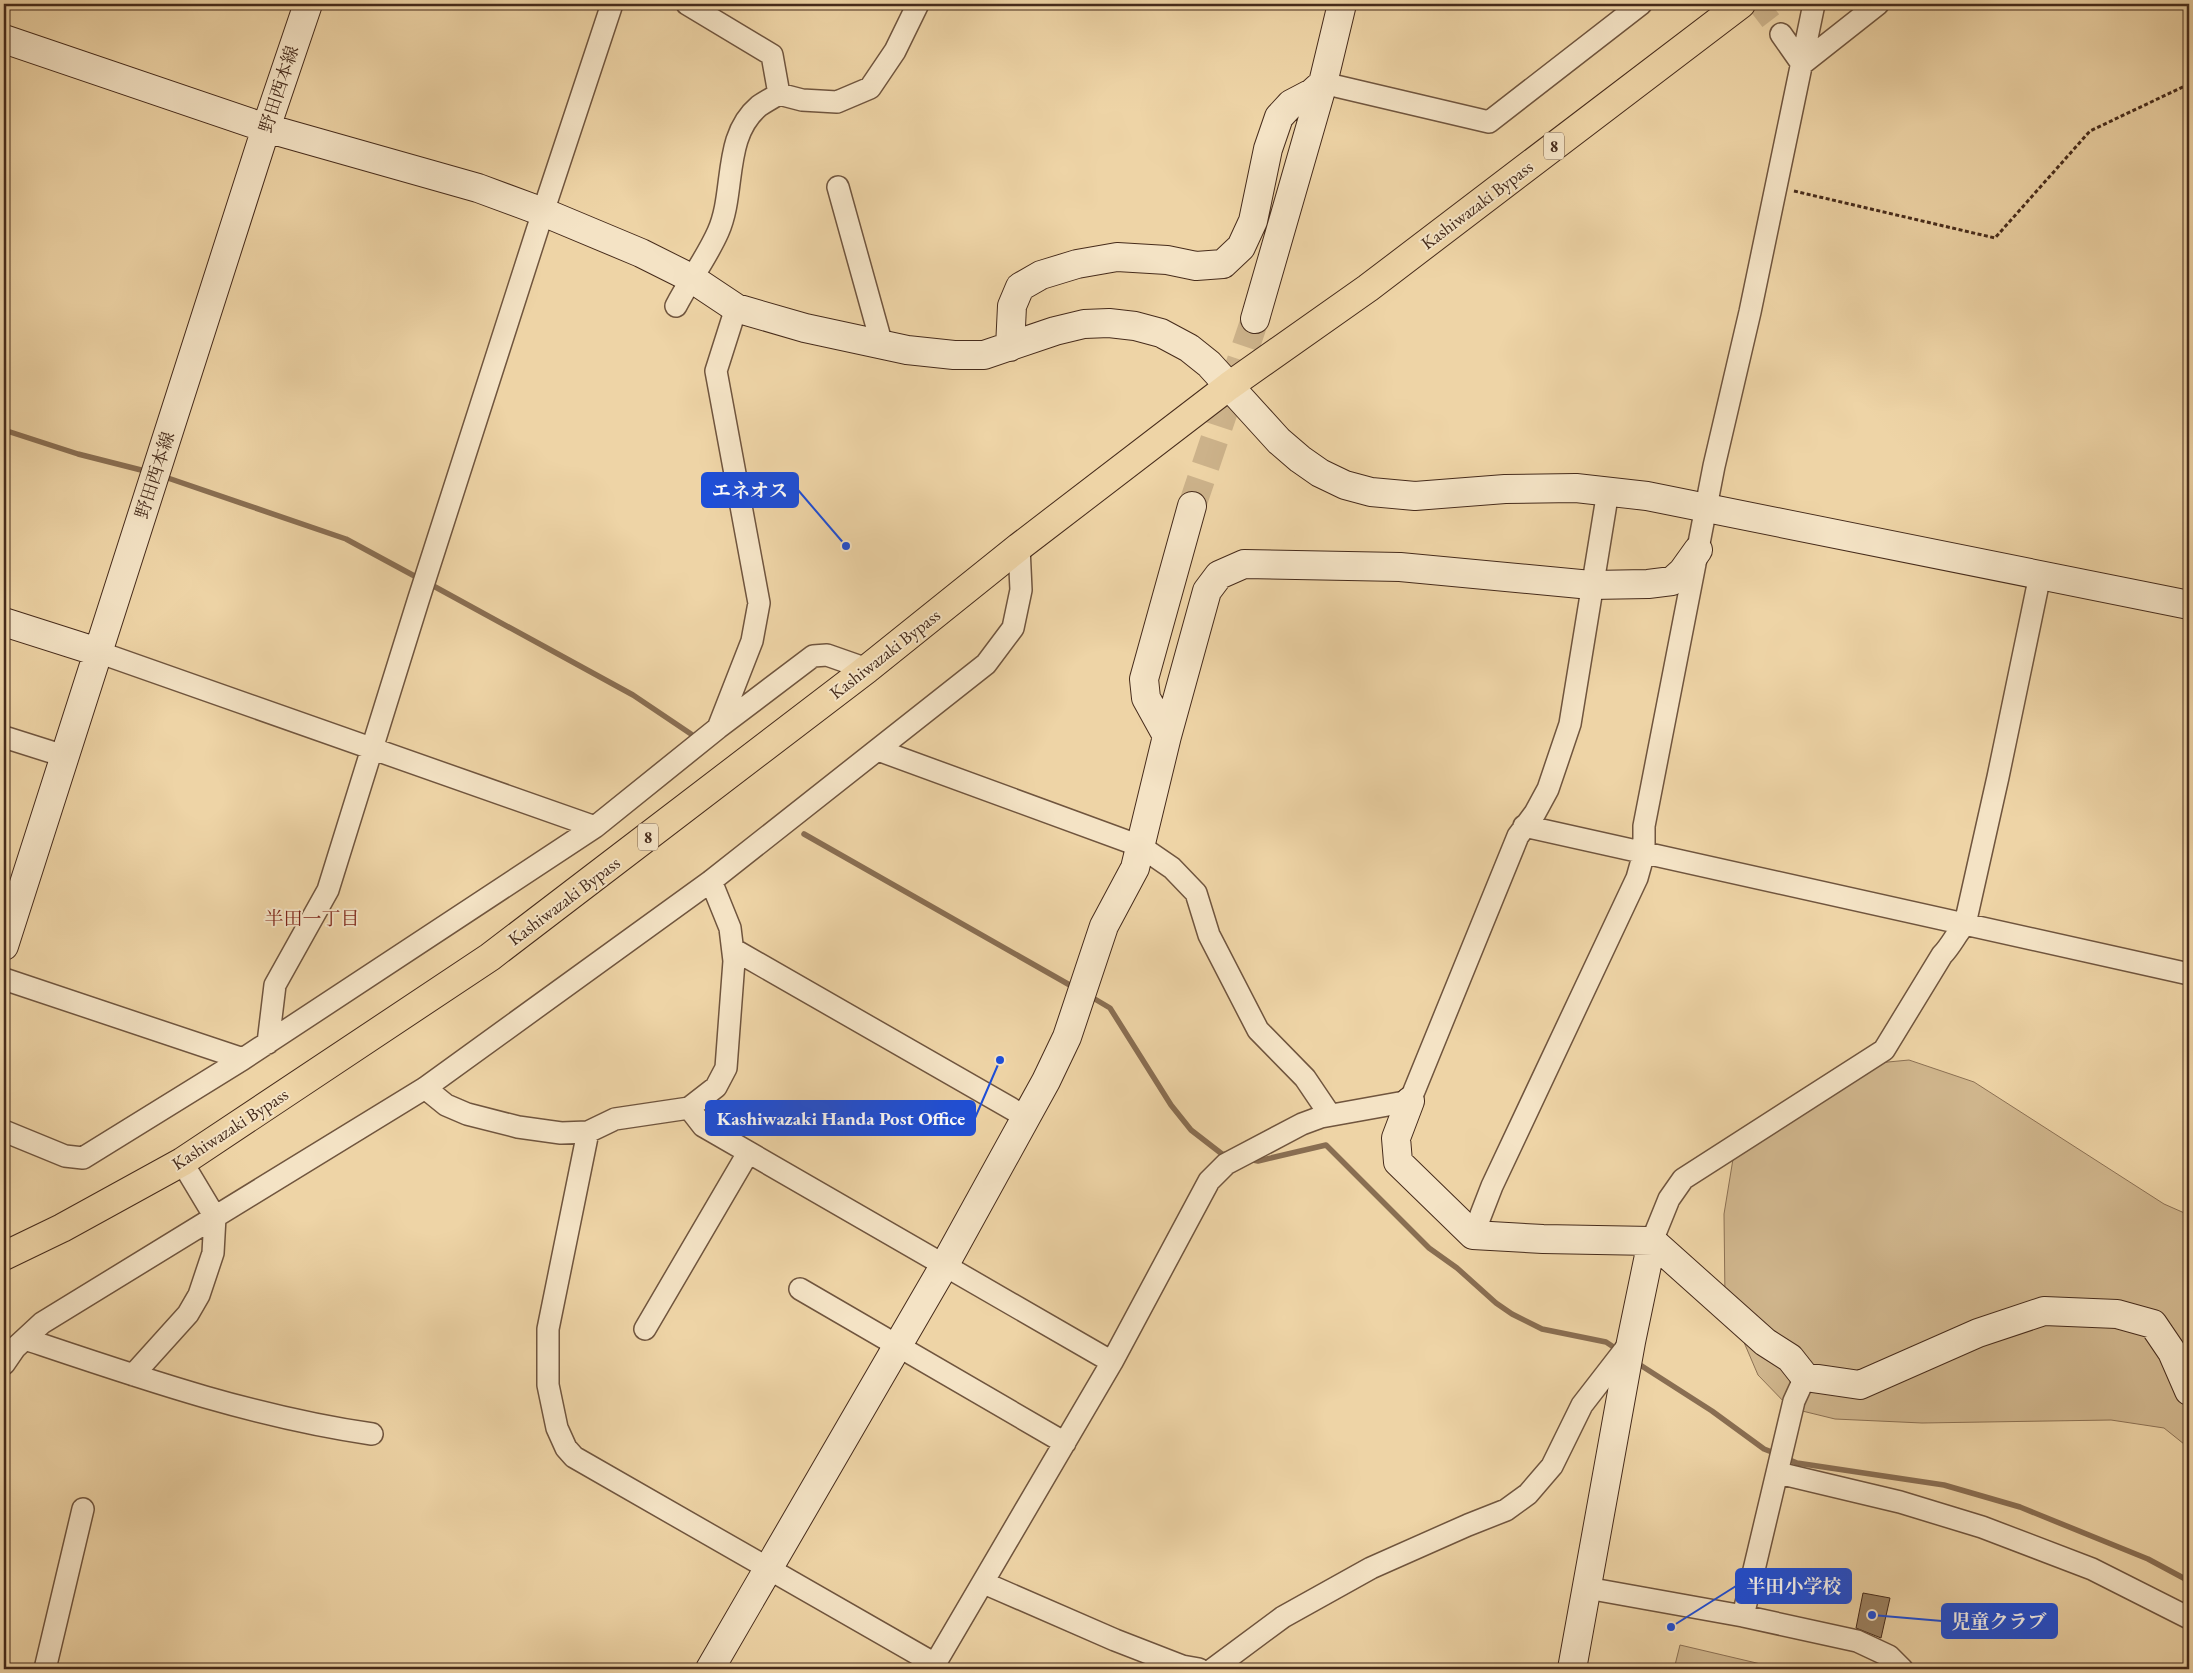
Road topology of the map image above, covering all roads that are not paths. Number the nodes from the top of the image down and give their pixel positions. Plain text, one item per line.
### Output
1 (308, 4) edge
2 (612, 4) edge
3 (687, 4) edge
4 (918, 4) edge
5 (1342, 4) edge
6 (1641, 4) edge
7 (1716, 4) edge
8 (1741, 4) edge
9 (1814, 4) edge
10 (1878, 4) edge
11 (1780, 34) tunnel mouth
12 (4, 39) edge
13 (1802, 64) junction
14 (1323, 83) junction
15 (779, 94) junction
16 (266, 128) junction
17 (838, 187) dead end
18 (543, 212) junction
19 (691, 278) junction
20 (1363, 285) junction
21 (676, 306) dead end
22 (736, 308) junction
23 (1255, 320) tunnel mouth
24 (882, 345) junction
25 (1010, 347) junction
26 (1229, 386) junction
27 (1608, 492) junction
28 (1192, 506) tunnel mouth
29 (1706, 508) junction
30 (1019, 547) junction
31 (1698, 550) junction
32 (2040, 575) junction
33 (1591, 584) junction
34 (2189, 605) edge
35 (4, 622) edge
36 (98, 652) junction
37 (867, 669) junction
38 (718, 728) junction
39 (1167, 736) junction
40 (4, 737) edge
41 (373, 749) junction
42 (878, 750) junction
43 (64, 756) junction
44 (1524, 826) junction
45 (595, 827) junction
46 (1140, 846) junction
47 (1644, 854) junction
48 (711, 881) junction
49 (1964, 924) junction
50 (4, 946) edge
51 (733, 949) junction
52 (2189, 974) edge
53 (4, 980) edge
54 (268, 1043) junction
55 (243, 1059) junction
56 (425, 1088) junction
57 (1410, 1101) junction
58 (689, 1108) junction
59 (1330, 1115) junction
60 (1026, 1116) junction
61 (4, 1132) edge
62 (588, 1132) junction
63 (748, 1153) junction
64 (182, 1162) junction
65 (215, 1216) junction
66 (1473, 1234) junction
67 (1652, 1242) junction
68 (4, 1256) edge
69 (944, 1266) junction
70 (800, 1289) dead end
71 (645, 1329) dead end
72 (25, 1339) junction
73 (1631, 1342) junction
74 (897, 1347) junction
75 (1112, 1362) junction
76 (4, 1364) edge
77 (133, 1375) junction
78 (1805, 1377) junction
79 (2189, 1391) edge
80 (372, 1434) dead end
81 (1065, 1443) junction
82 (1778, 1473) junction
83 (83, 1509) dead end
84 (768, 1569) junction
85 (984, 1583) junction
86 (1586, 1588) junction
87 (1743, 1616) junction
88 (2189, 1618) edge
89 (933, 1666) edge
90 (45, 1669) edge
91 (710, 1669) edge
92 (1199, 1669) edge
93 (1213, 1669) edge
94 (1572, 1669) edge
95 (1902, 1669) edge

1 - 16 street, 野田西本線
2 - 18 street
3 - 15 street
4 - 15 street
5 - 14 street
6 - 14 street
7 - 20 highway, Kashiwazaki Bypass / 8
8 - 20 highway, Kashiwazaki Bypass / 8
9 - 13 street
10 - 13 street
11 - 13 street
12 - 16 street
13 - 29 street
14 - 23 street
14 - 25 street
15 - 19 street
16 - 18 street
16 - 36 street, 野田西本線
17 - 24 street
18 - 19 street
18 - 41 street
19 - 21 street
19 - 22 street
20 - 26 highway, Kashiwazaki Bypass / 8
22 - 24 street
22 - 38 street
24 - 25 street
25 - 26 street
26 - 27 street
26 - 30 highway, Kashiwazaki Bypass / 8
27 - 29 street
27 - 33 street
28 - 39 street
29 - 31 street
29 - 32 street
30 - 37 highway, Kashiwazaki Bypass / 8
30 - 42 street
31 - 33 street
31 - 47 street
32 - 34 street
32 - 49 street
33 - 39 street
33 - 44 street
35 - 36 street
36 - 41 street
36 - 43 street, 野田西本線
37 - 38 street
37 - 64 highway, Kashiwazaki Bypass / 8
38 - 45 street
39 - 46 street
40 - 43 street
41 - 45 street
41 - 54 street
42 - 46 street
42 - 48 street
43 - 50 street, 野田西本線
44 - 47 street
44 - 57 street
45 - 54 street
46 - 59 street
46 - 60 street
47 - 49 street
47 - 66 street
48 - 51 street
48 - 56 street
49 - 52 street
49 - 67 street
51 - 58 street
51 - 60 street
53 - 55 street
54 - 55 street
55 - 61 street
56 - 62 street
56 - 65 street
57 - 59 street
57 - 66 street
58 - 62 street
58 - 63 street
59 - 75 street
60 - 69 street
62 - 84 street
63 - 69 street
63 - 71 street
64 - 65 street
64 - 68 highway, Kashiwazaki Bypass / 8
65 - 72 street
65 - 77 street
66 - 67 street
67 - 73 street
67 - 78 street
69 - 74 street
69 - 75 street
70 - 74 street
72 - 76 street
72 - 77 street
73 - 86 street
73 - 93 street
74 - 81 street
74 - 84 street
75 - 81 street
77 - 80 street
78 - 79 street
78 - 82 street
81 - 85 street
82 - 87 street
82 - 88 street
83 - 90 street
84 - 89 street
84 - 91 street
85 - 89 street
85 - 92 street
86 - 87 street
86 - 94 street
87 - 95 street

